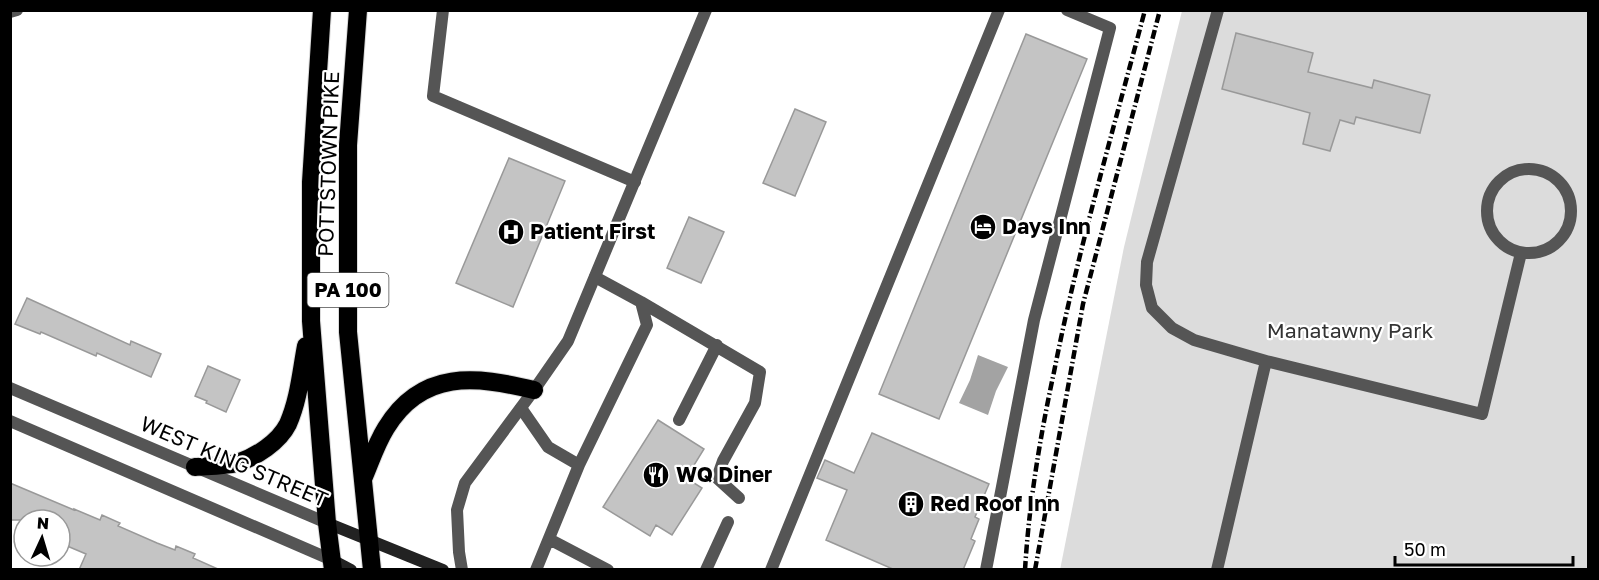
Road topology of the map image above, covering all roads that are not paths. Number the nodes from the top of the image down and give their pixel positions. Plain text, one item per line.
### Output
1 (322, 10) edge
2 (358, 10) edge
3 (443, 10) edge
4 (706, 10) edge
5 (999, 10) edge
6 (1067, 10) edge
7 (1218, 10) edge
8 (635, 182) junction
9 (1521, 253) junction
10 (595, 277) junction
11 (642, 302) junction
12 (310, 321) junction
13 (717, 345) junction
14 (1266, 361) junction
15 (10, 388) edge
16 (534, 390) junction
17 (521, 408) junction
18 (680, 420) dead end
19 (10, 421) edge
20 (579, 465) junction
21 (195, 467) junction
22 (362, 481) junction
23 (739, 498) dead end
24 (728, 522) dead end
25 (327, 523) junction
26 (549, 539) junction
27 (368, 540) junction
28 (332, 565) edge
29 (351, 570) edge
30 (372, 570) edge
31 (443, 570) edge
32 (462, 570) edge
33 (536, 570) edge
34 (608, 570) edge
35 (706, 570) edge
36 (771, 570) edge
37 (986, 570) edge
38 (1217, 570) edge

1 - 12 highway, POTTSTOWN PIKE / PA 100
2 - 22 highway, POTTSTOWN PIKE / PA 100
3 - 8 street
4 - 8 street
5 - 36 street
6 - 37 street
7 - 14 street
8 - 10 street
9 - 9 street
9 - 14 street
10 - 11 street
10 - 16 street
11 - 13 street
11 - 20 street
12 - 21 highway
12 - 25 highway, POTTSTOWN PIKE / PA 100
13 - 18 street
13 - 23 street
14 - 38 street
15 - 21 street, WEST KING STREET
16 - 17 street
16 - 22 highway
17 - 20 street
17 - 32 street
19 - 28 street
20 - 26 street
21 - 25 street, WEST KING STREET
22 - 27 highway, POTTSTOWN PIKE / PA 100
24 - 35 street
25 - 27 main road, WEST KING STREET
25 - 28 highway, POTTSTOWN PIKE / PA 100
26 - 33 street
26 - 34 street
27 - 30 highway, POTTSTOWN PIKE / PA 100
27 - 31 main road, WEST KING STREET
28 - 29 main road

